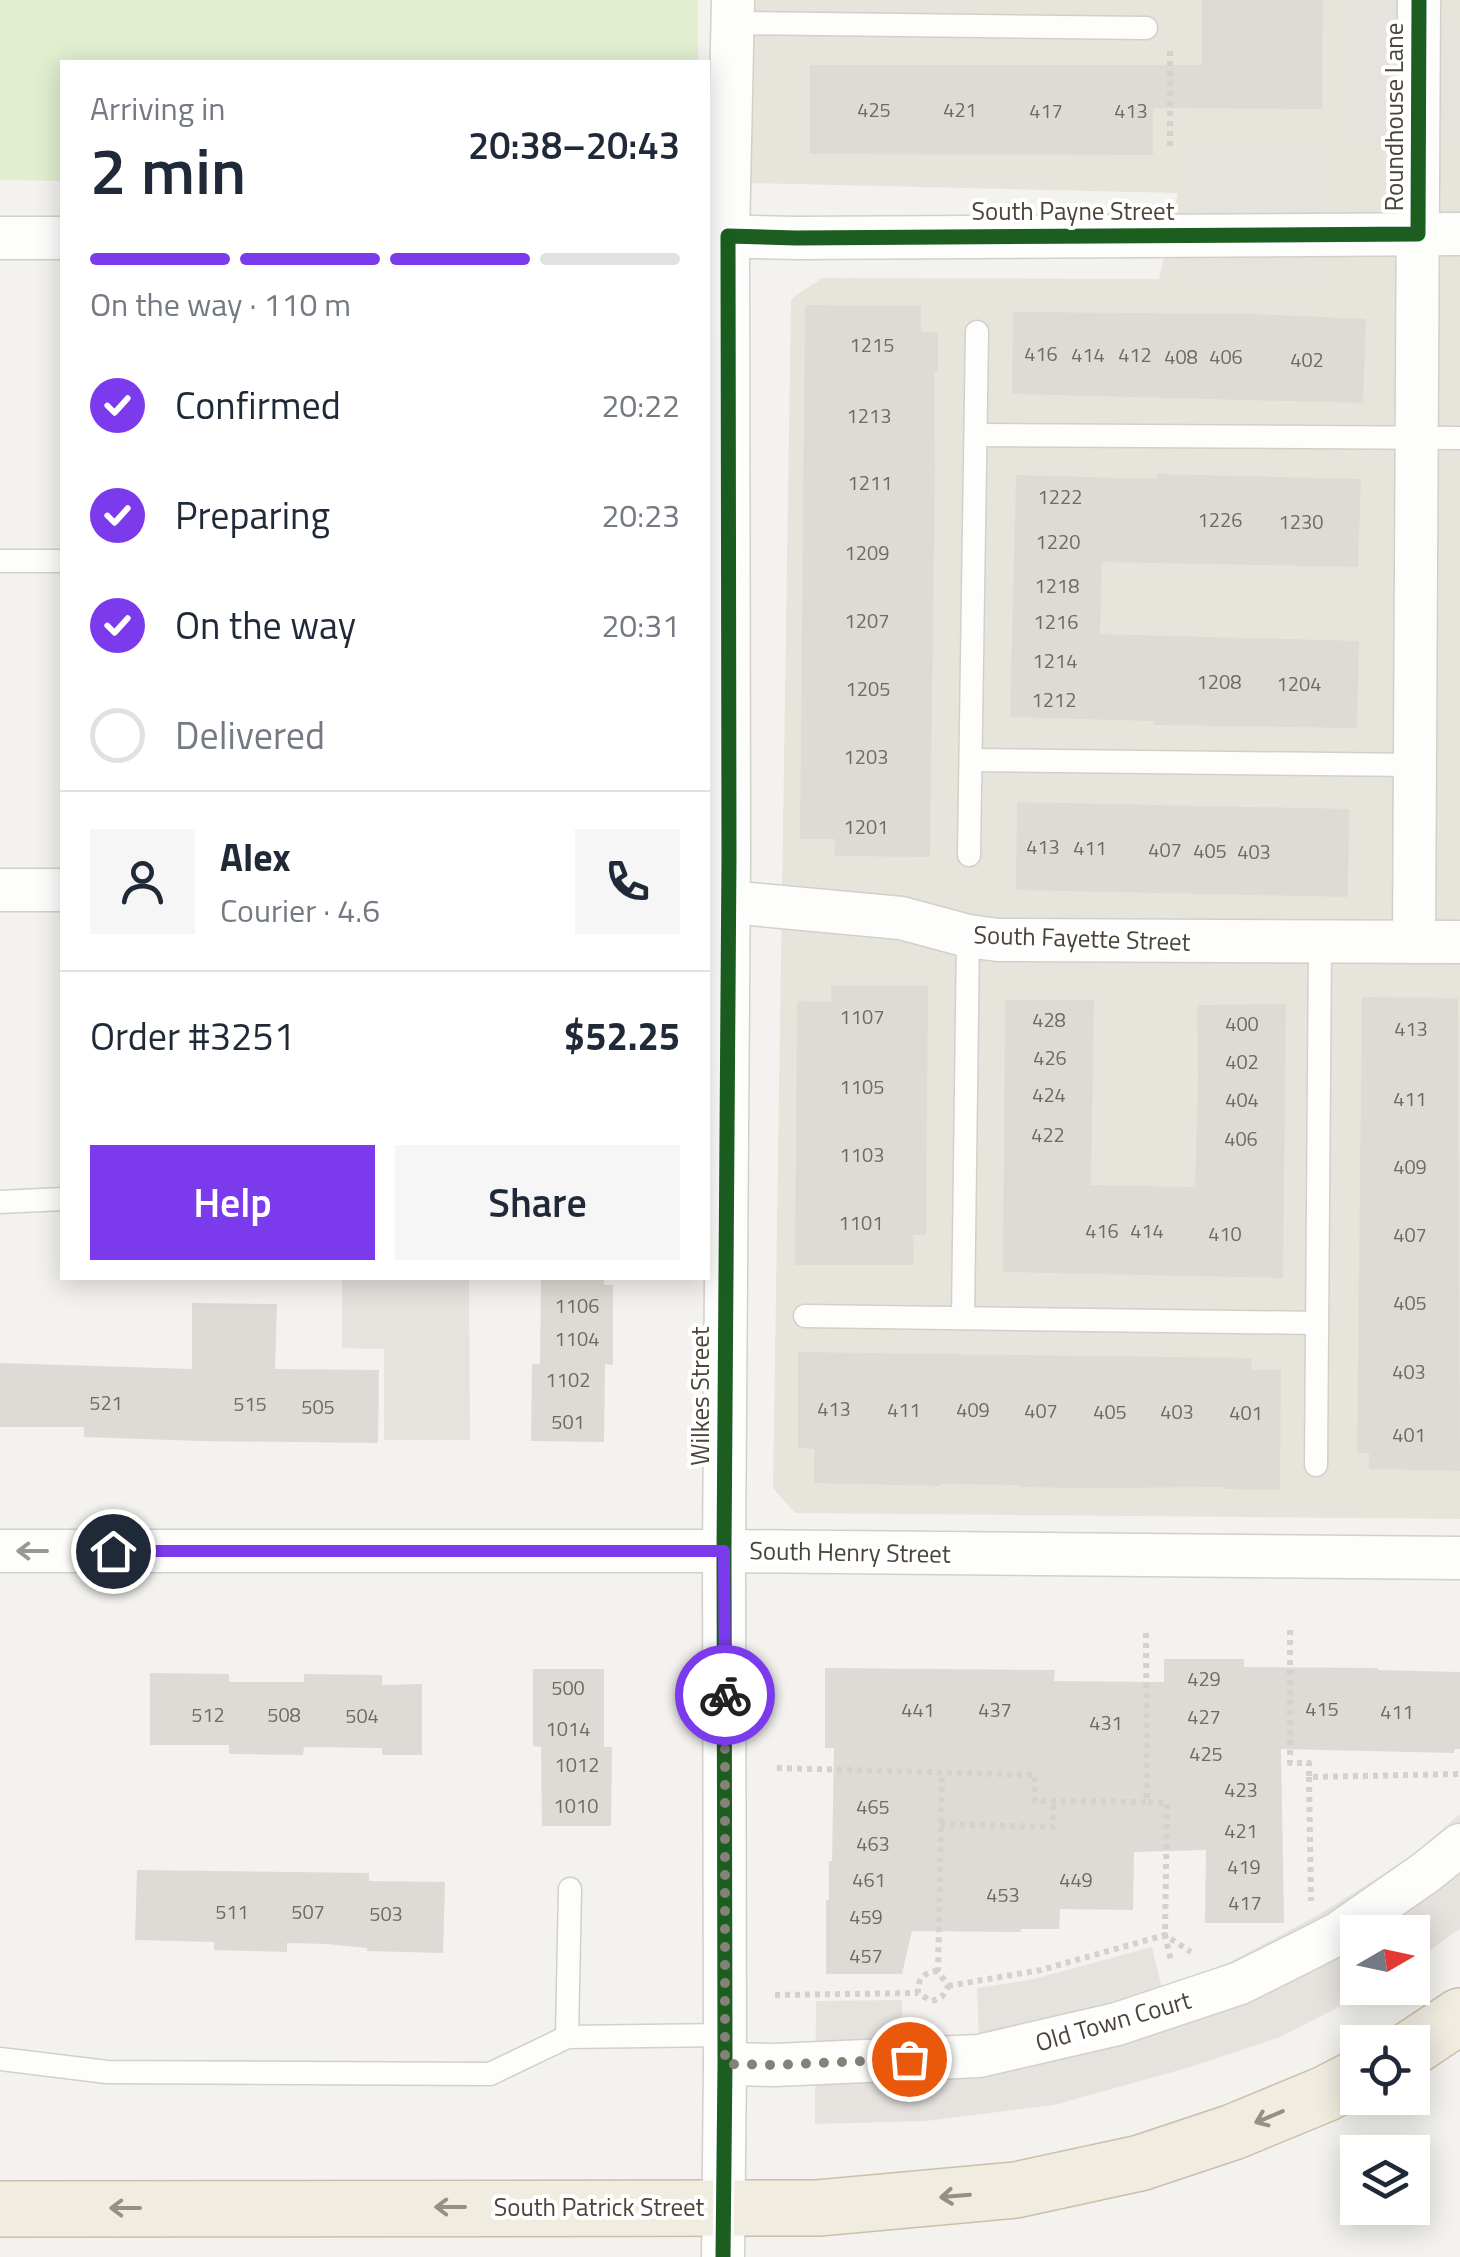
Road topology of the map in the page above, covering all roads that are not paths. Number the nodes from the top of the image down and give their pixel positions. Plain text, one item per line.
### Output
1 (938, 0) edge
2 (1419, 0) edge
3 (733, 11) edge
4 (938, 25) junction
5 (1146, 28) dead end
6 (1439, 234) edge
7 (718, 236) edge
8 (0, 238) edge
9 (60, 238) edge
10 (976, 332) dead end
11 (976, 435) junction
12 (1417, 438) junction
13 (1460, 438) edge
14 (0, 561) edge
15 (60, 561) edge
16 (718, 561) edge
17 (971, 760) junction
18 (1414, 765) junction
19 (969, 855) dead end
20 (0, 890) edge
21 (60, 890) edge
22 (718, 901) edge
23 (968, 936) junction
24 (1320, 942) junction
25 (1414, 942) junction
26 (1460, 942) edge
27 (60, 1199) edge
28 (0, 1202) edge
29 (805, 1316) dead end
30 (963, 1318) junction
31 (1318, 1323) junction
32 (1316, 1466) dead end
33 (0, 1551) edge
34 (724, 1551) junction
35 (1460, 1558) edge
36 (1460, 1846) edge
37 (570, 1888) dead end
38 (1460, 2016) edge
39 (1430, 2036) edge
40 (567, 2037) junction
41 (725, 2050) junction
42 (0, 2058) edge
43 (1340, 2086) edge
44 (0, 2209) edge
45 (722, 2232) edge

1 - 4 lane
2 - 6 street, Roundhouse Lane
3 - 4 lane
3 - 7 street, Wilkes Street
4 - 5 lane
6 - 7 street, South Payne Street
6 - 12 street, Roundhouse Lane
7 - 16 street, Wilkes Street
8 - 9 street
10 - 11 lane
11 - 12 lane
11 - 17 lane
12 - 13 lane
12 - 18 street, Roundhouse Lane
14 - 15 lane
16 - 22 street, Wilkes Street
17 - 18 lane
17 - 19 lane
18 - 25 street, Roundhouse Lane
20 - 21 street
22 - 23 street, South Fayette Street
22 - 34 street, Wilkes Street
23 - 24 street, South Fayette Street
23 - 30 lane
24 - 25 street, South Fayette Street
24 - 31 lane
25 - 26 street, South Fayette Street
27 - 28 lane
29 - 30 lane
30 - 31 lane
31 - 32 lane
34 -> 33 street, South Henry Street
34 - 35 street, South Henry Street
34 - 41 street, Wilkes Street
36 - 41 street, Old Town Court
37 - 40 lane
38 - 39 highway
40 - 41 lane
40 - 42 lane
41 - 45 street, Wilkes Street
43 -> 45 highway, South Patrick Street
45 -> 44 highway, South Patrick Street

